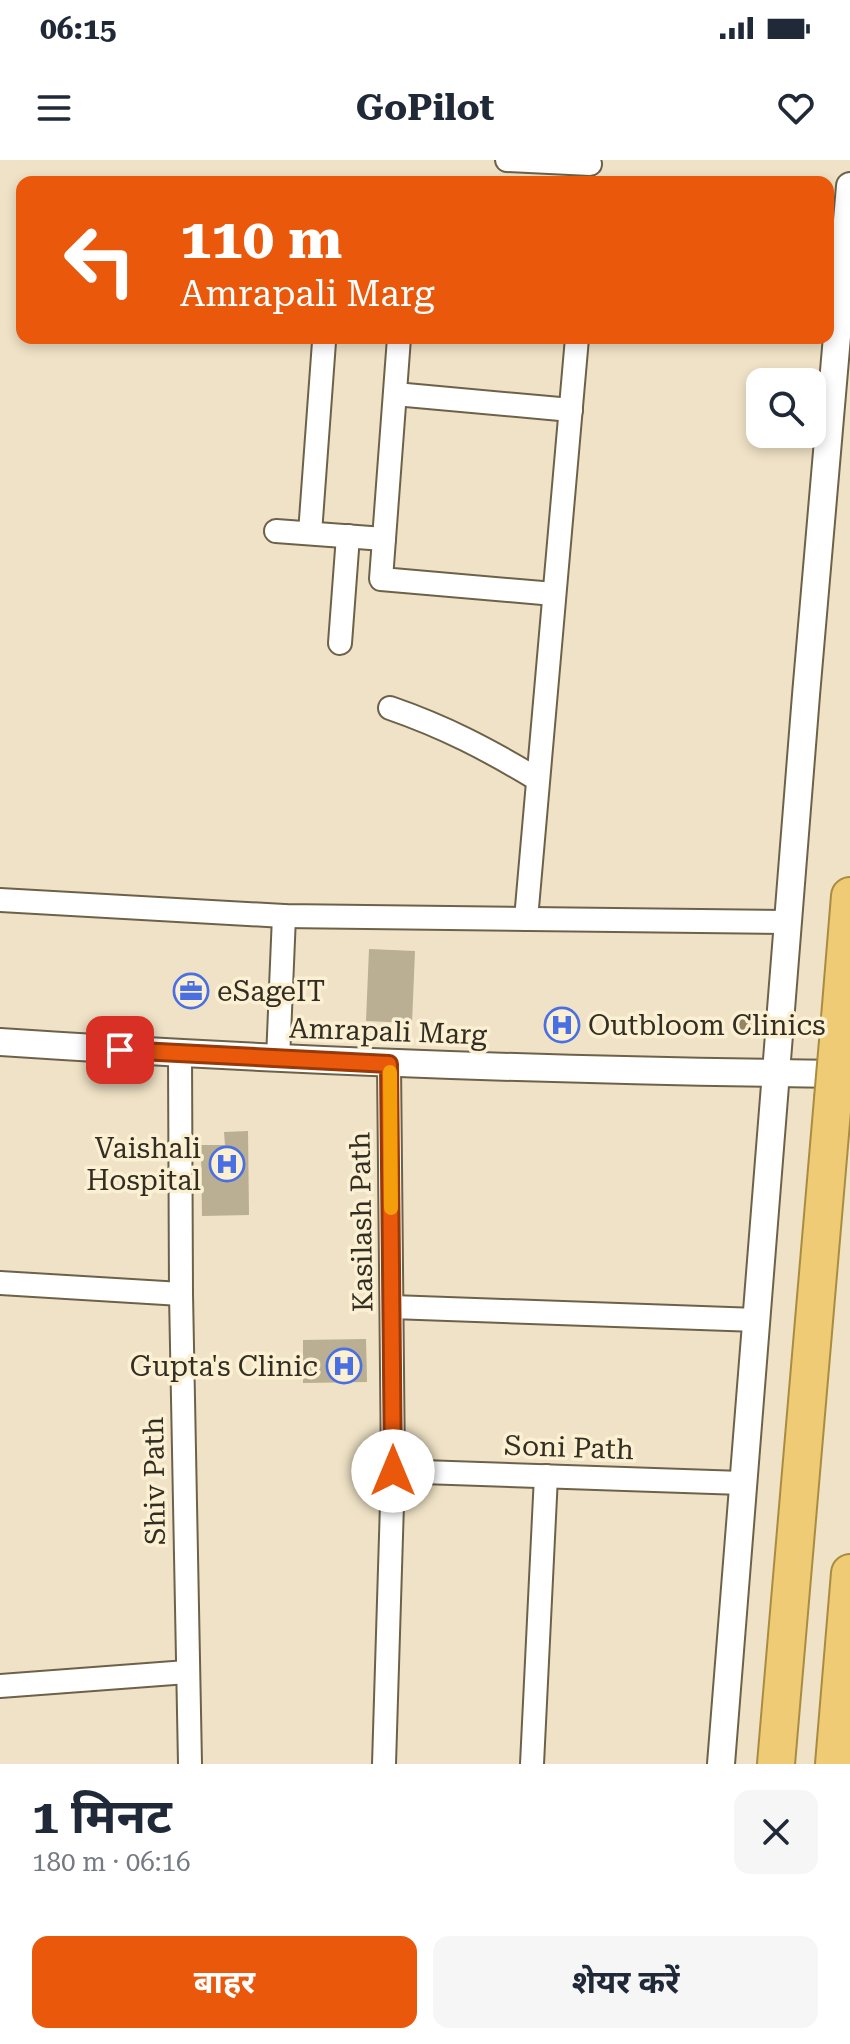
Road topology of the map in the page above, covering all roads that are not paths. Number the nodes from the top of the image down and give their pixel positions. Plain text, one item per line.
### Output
1 (507, 160) edge
2 (590, 169) edge
3 (850, 186) edge
4 (324, 344) edge
5 (399, 344) edge
6 (576, 344) edge
7 (395, 394) junction
8 (571, 410) junction
9 (276, 531) dead end
10 (310, 533) junction
11 (348, 536) junction
12 (384, 539) junction
13 (554, 594) junction
14 (340, 643) dead end
15 (390, 708) dead end
16 (537, 779) junction
17 (850, 896) edge
18 (0, 900) edge
19 (284, 916) junction
20 (526, 919) junction
21 (787, 922) junction
22 (0, 1042) edge
23 (180, 1054) junction
24 (278, 1059) junction
25 (389, 1064) junction
26 (775, 1073) junction
27 (841, 1086) edge
28 (0, 1283) edge
29 (181, 1294) junction
30 (392, 1307) junction
31 (757, 1320) junction
32 (393, 1471) junction
33 (546, 1476) junction
34 (742, 1483) junction
35 (850, 1573) edge
36 (187, 1672) junction
37 (0, 1686) edge
38 (190, 1764) edge
39 (384, 1764) edge
40 (532, 1764) edge
41 (721, 1764) edge
42 (776, 1764) edge
43 (834, 1764) edge

1 - 2 street
3 - 21 street
4 - 10 street
5 - 7 street
6 - 8 street
7 - 8 street
7 - 12 street
8 - 13 street
9 - 10 street
10 - 11 street
11 - 12 street
11 - 14 street
12 - 13 street
13 - 16 street
15 - 16 street
16 - 20 street
17 - 27 highway, bridge
18 - 19 street
19 - 20 street
19 - 24 street
20 - 21 street
21 - 26 street
22 - 23 street, Amrapali Marg
23 - 24 street, Amrapali Marg
23 - 29 street, Shiv Path
24 - 25 street, Amrapali Marg
25 - 26 street, Amrapali Marg
25 - 30 street, Kasilash Path
26 - 27 street, Amrapali Marg
26 - 31 street
27 - 42 highway
28 - 29 street
29 - 36 street, Shiv Path
30 - 31 street
30 - 32 street, Kasilash Path
31 - 34 street
32 - 33 street, Soni Path
32 - 39 street, Kasilash Path
33 - 34 street, Soni Path
33 - 40 street
34 - 41 street
35 - 43 highway
36 - 37 street
36 - 38 street, Shiv Path

